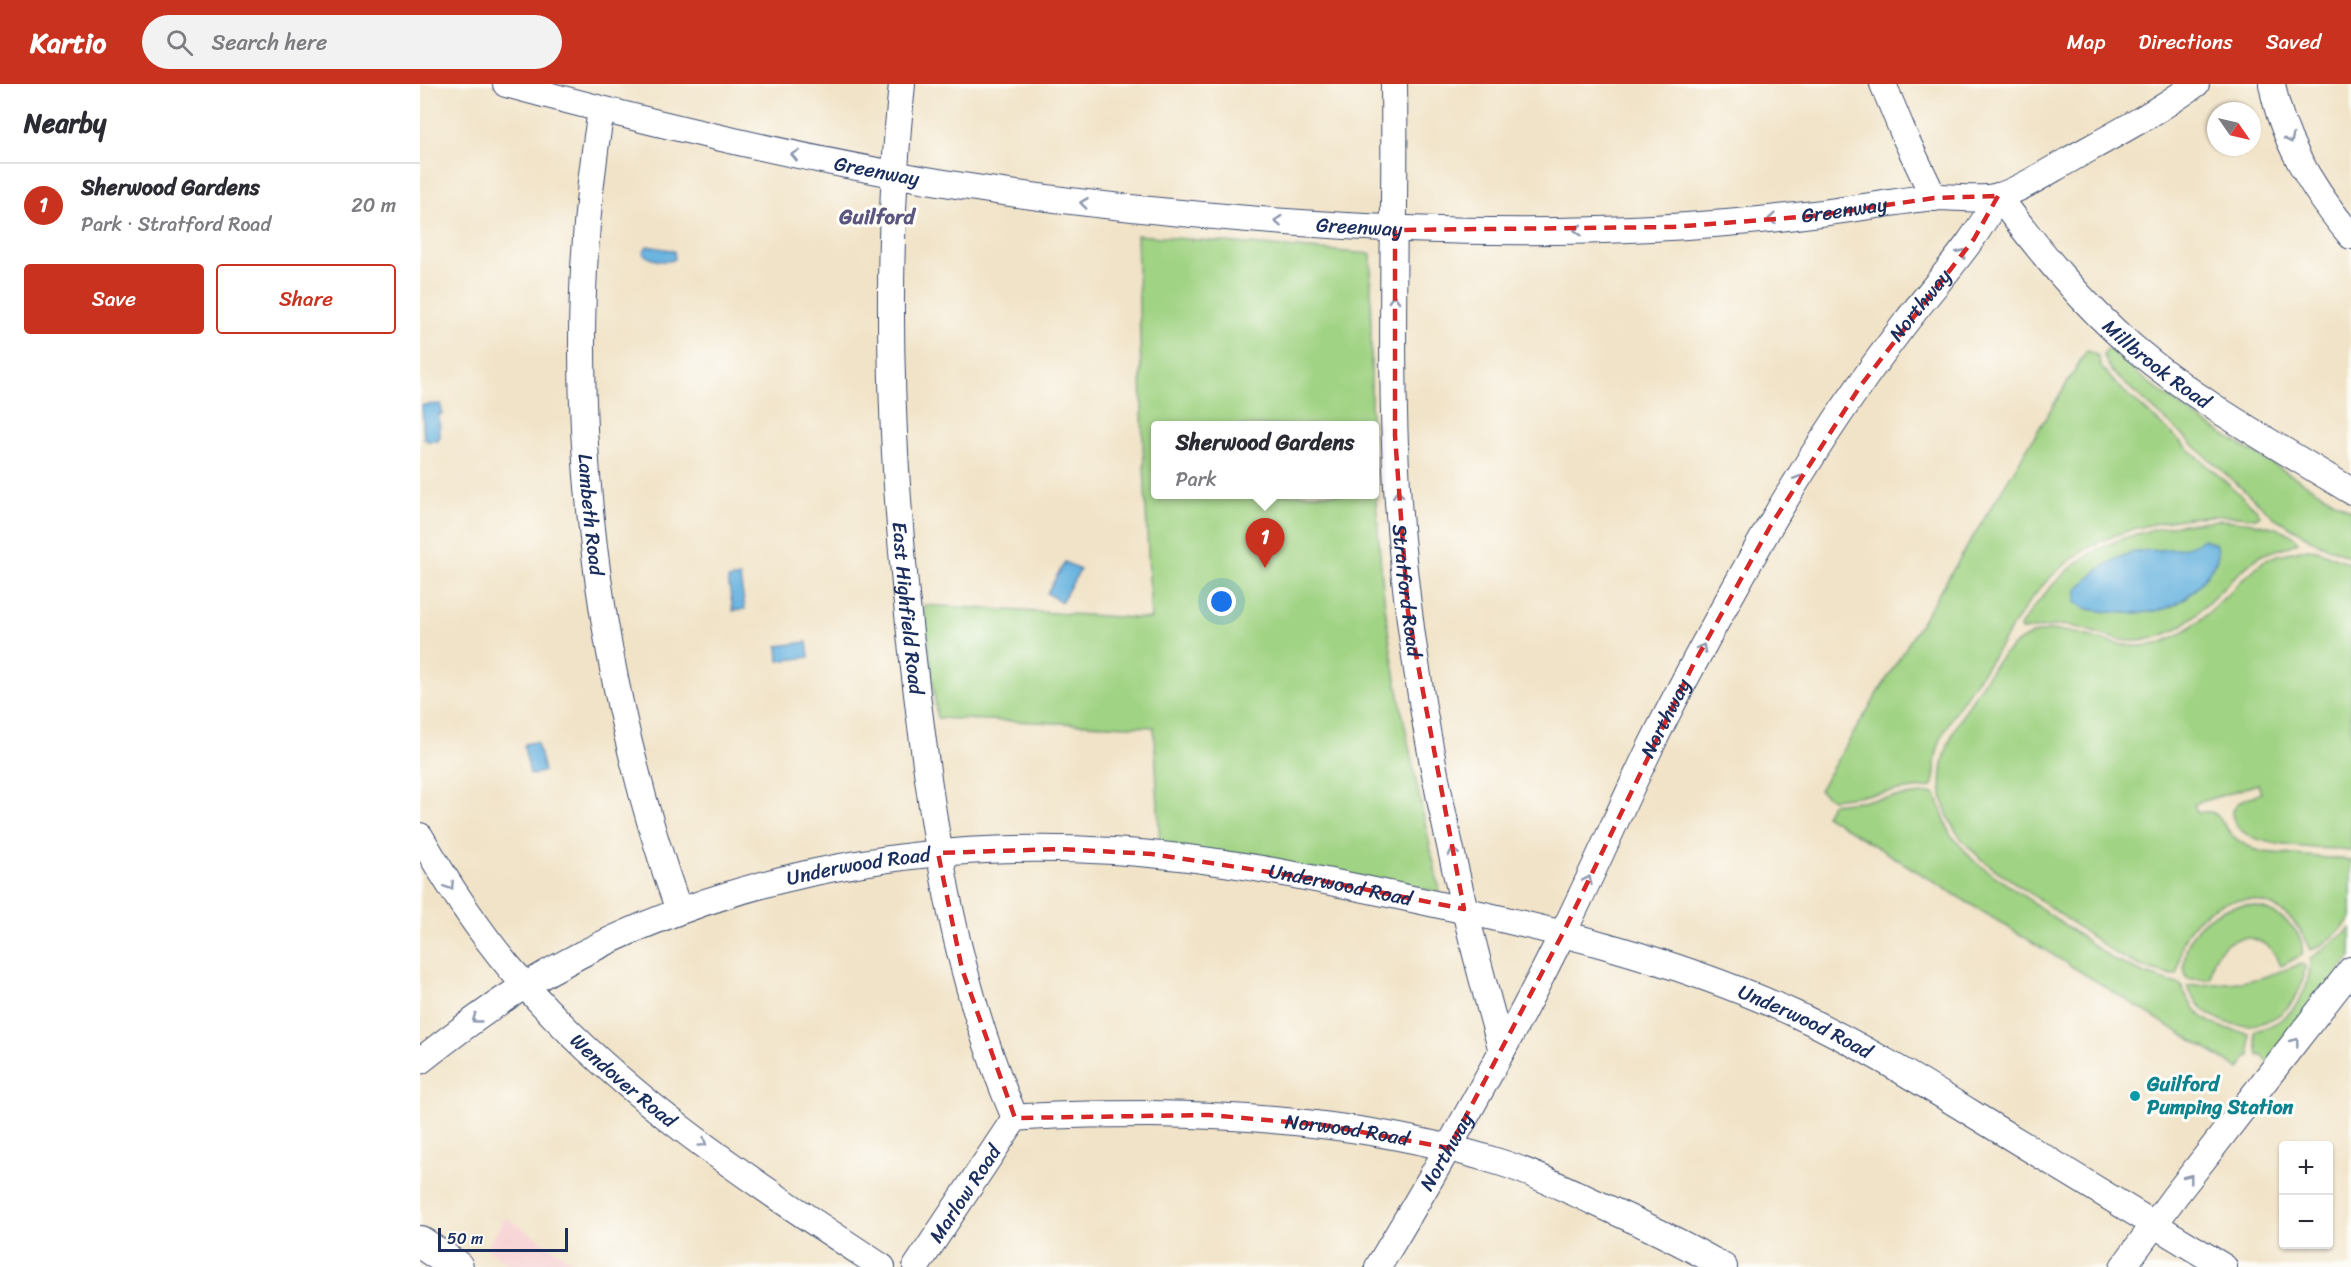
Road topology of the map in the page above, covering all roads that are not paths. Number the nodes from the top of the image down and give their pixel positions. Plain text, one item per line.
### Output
1 (506, 84) edge
2 (902, 84) edge
3 (1394, 84) edge
4 (1883, 84) edge
5 (2196, 84) edge
6 (2272, 84) edge
7 (601, 110) junction
8 (893, 174) junction
9 (1998, 196) junction
10 (1934, 198) junction
11 (1395, 230) junction
12 (2351, 236) edge
13 (2351, 491) edge
14 (420, 836) edge
15 (938, 853) junction
16 (1465, 910) junction
17 (679, 911) junction
18 (1563, 933) junction
19 (2351, 970) edge
20 (525, 986) junction
21 (1502, 1051) junction
22 (420, 1061) edge
23 (1015, 1118) junction
24 (1449, 1148) junction
25 (2154, 1225) junction
26 (420, 1242) edge
27 (457, 1267) edge
28 (882, 1267) edge
29 (916, 1267) edge
30 (1378, 1267) edge
31 (1724, 1267) edge
32 (2123, 1267) edge
33 (2224, 1267) edge

1 - 7 street, Greenway
2 - 8 street, East Highfield Road
3 - 11 street, Stratford Road
4 - 10 street
5 - 9 street, Greenway
6 -> 12 street
8 -> 7 street, Greenway
7 - 17 street, Lambeth Road
11 -> 8 street, Greenway
8 - 15 street, East Highfield Road
9 - 10 street, Greenway
9 - 13 street, Millbrook Road
18 -> 9 street, Northway
10 -> 11 street, Greenway
16 -> 11 street, Stratford Road
14 -> 20 street, Wendover Road
15 - 16 street, Underwood Road
15 - 17 street, Underwood Road
15 - 23 street, East Highfield Road
16 - 18 street, Underwood Road
16 - 21 street, Stratford Road
17 - 20 street, Underwood Road
18 - 21 street, Northway
18 - 25 street, Underwood Road
25 -> 19 street
20 -> 22 street, Underwood Road
20 -> 28 street, Wendover Road
21 - 24 street, Northway
23 - 24 street, Norwood Road
23 - 29 street, Marlow Road
24 - 30 street, Northway
24 - 31 street, Norwood Road
25 - 32 street
25 - 33 street, Underwood Road
26 - 27 main road

